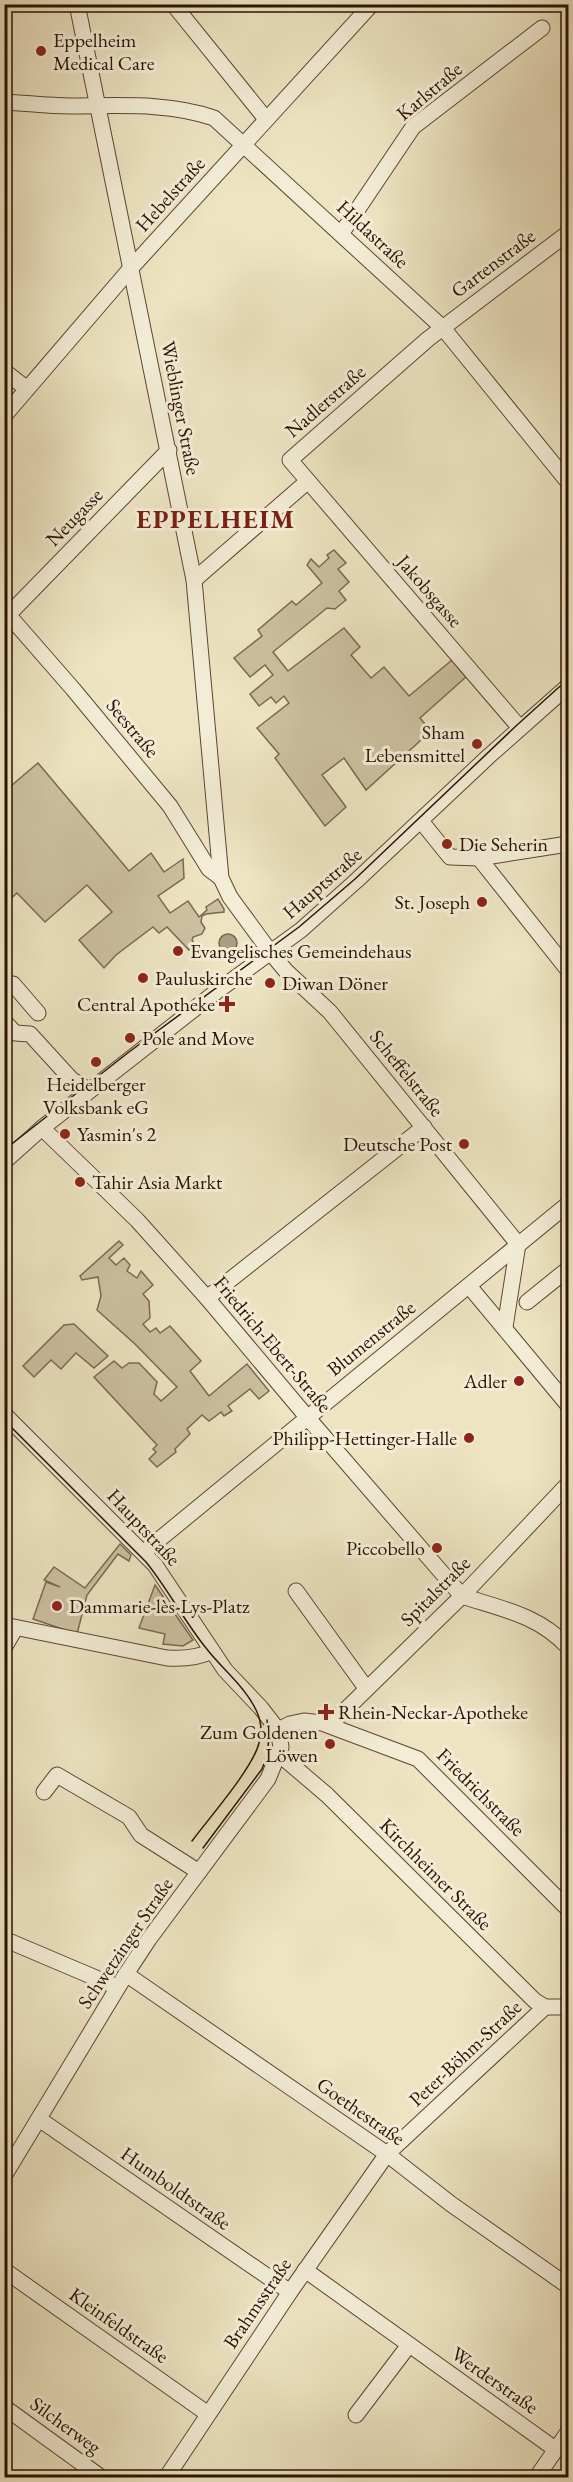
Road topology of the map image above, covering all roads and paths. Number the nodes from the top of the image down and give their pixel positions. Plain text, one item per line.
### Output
1 (77, 4) edge
2 (173, 4) edge
3 (372, 4) edge
4 (543, 28) dead end
5 (4, 102) edge
6 (97, 105) junction
7 (266, 119) junction
8 (243, 144) junction
9 (568, 233) edge
10 (341, 234) junction
11 (131, 268) junction
12 (443, 328) junction
13 (4, 371) edge
14 (27, 389) junction
15 (4, 416) edge
16 (169, 450) junction
17 (308, 481) junction
18 (568, 482) edge
19 (194, 580) junction
20 (7, 612) edge
21 (568, 686) edge
22 (520, 728) junction
23 (421, 821) junction
24 (568, 844) edge
25 (479, 858) junction
26 (222, 878) junction
27 (271, 953) junction
28 (568, 969) edge
29 (4, 992) edge
30 (38, 1013) dead end
31 (10, 1027) edge
32 (81, 1085) dead end
33 (424, 1127) junction
34 (42, 1128) junction
35 (4, 1162) edge
36 (568, 1204) edge
37 (518, 1244) junction
38 (568, 1269) edge
39 (469, 1286) junction
40 (207, 1298) junction
41 (526, 1302) dead end
42 (505, 1327) junction
43 (568, 1405) edge
44 (4, 1414) edge
45 (307, 1417) junction
46 (568, 1484) edge
47 (144, 1552) junction
48 (296, 1591) dead end
49 (462, 1596) junction
50 (10, 1627) edge
51 (568, 1647) edge
52 (4, 1648) edge
53 (212, 1650) junction
54 (366, 1688) junction
55 (330, 1725) junction
56 (279, 1734) junction
57 (280, 1755) junction
58 (44, 1792) dead end
59 (199, 1872) junction
60 (568, 1909) edge
61 (4, 1939) edge
62 (122, 1981) junction
63 (545, 2007) junction
64 (568, 2007) edge
65 (39, 2119) junction
66 (10, 2154) edge
67 (387, 2154) junction
68 (4, 2176) edge
69 (4, 2270) edge
70 (305, 2270) junction
71 (568, 2286) edge
72 (290, 2292) junction
73 (409, 2345) junction
74 (4, 2406) edge
75 (208, 2414) junction
76 (356, 2415) dead end
77 (568, 2432) edge
78 (555, 2449) junction
79 (102, 2478) edge
80 (166, 2478) edge
81 (536, 2478) edge

1 - 6 street, Wieblinger Straße
2 - 7 street
3 - 7 street, Hebelstraße
4 - 10 street, Karlstraße
5 - 6 street, Hildastraße
6 - 8 street, Hildastraße
6 - 11 street, Wieblinger Straße
7 - 8 street, Hebelstraße
8 - 10 street, Hildastraße
8 - 11 street, Hebelstraße
9 - 12 street, Gartenstraße
10 - 12 street, Hildastraße
11 - 14 street, Hebelstraße
11 - 16 street, Wieblinger Straße
12 - 17 street, Nadlerstraße
12 - 18 street, Hildastraße
13 - 14 street
14 - 15 street, Hebelstraße
16 - 19 street, Wieblinger Straße
16 - 20 street, Neugasse
17 - 19 street
17 - 22 street, Jakobsgasse
19 - 26 street, Wieblinger Straße
20 - 26 street, Seestraße
21 - 22 street, Hauptstraße
22 - 23 street, Hauptstraße
23 - 25 street
23 - 27 street, Hauptstraße
24 - 25 street
25 - 28 street
26 - 27 street, Wieblinger Straße
27 - 33 street, Scheffelstraße
27 - 34 street, Hauptstraße
29 - 30 street
31 - 32 street
33 - 37 street, Scheffelstraße
33 - 40 street
34 - 35 street, Hauptstraße
34 - 40 street, Friedrich-Ebert-Straße
36 - 37 street, Blumenstraße
37 - 39 street, Blumenstraße
37 - 42 street
38 - 41 street
39 - 42 street
39 - 45 street, Blumenstraße
40 - 45 street, Friedrich-Ebert-Straße
42 - 43 street
44 - 47 street, Hauptstraße
45 - 47 street, Blumenstraße
45 - 49 street, Friedrich-Ebert-Straße
46 - 49 street, Spitalstraße
47 - 53 street, Hauptstraße
48 - 54 street
49 - 51 street
49 - 54 street, Spitalstraße
50 - 52 street
50 - 53 street
53 - 56 street, Hauptstraße
54 - 55 street, Spitalstraße
55 - 56 street, Friedrichstraße
55 - 60 street, Friedrichstraße
56 - 57 street, Schwetzinger Straße
57 - 59 street, Schwetzinger Straße
57 - 63 street, Kirchheimer Straße
58 - 59 street
59 - 62 street, Schwetzinger Straße
61 - 62 street, Goethestraße
62 - 65 street, Schwetzinger Straße
62 - 67 street, Goethestraße
63 - 64 street
63 - 67 street, Peter-Böhm-Straße
65 - 66 street, Schwetzinger Straße
65 - 72 street, Humboldtstraße
66 - 68 street, Schwetzinger Straße
67 - 70 street, Brahmsstraße
67 - 71 street, Goethestraße
69 - 75 street, Kleinfeldstraße
70 - 72 street, Brahmsstraße
70 - 73 street, Werderstraße
72 - 75 street, Brahmsstraße
73 - 76 street
73 - 78 street, Werderstraße
74 - 79 street, Silcherweg
75 - 80 street, Brahmsstraße
77 - 78 street
78 - 81 street

